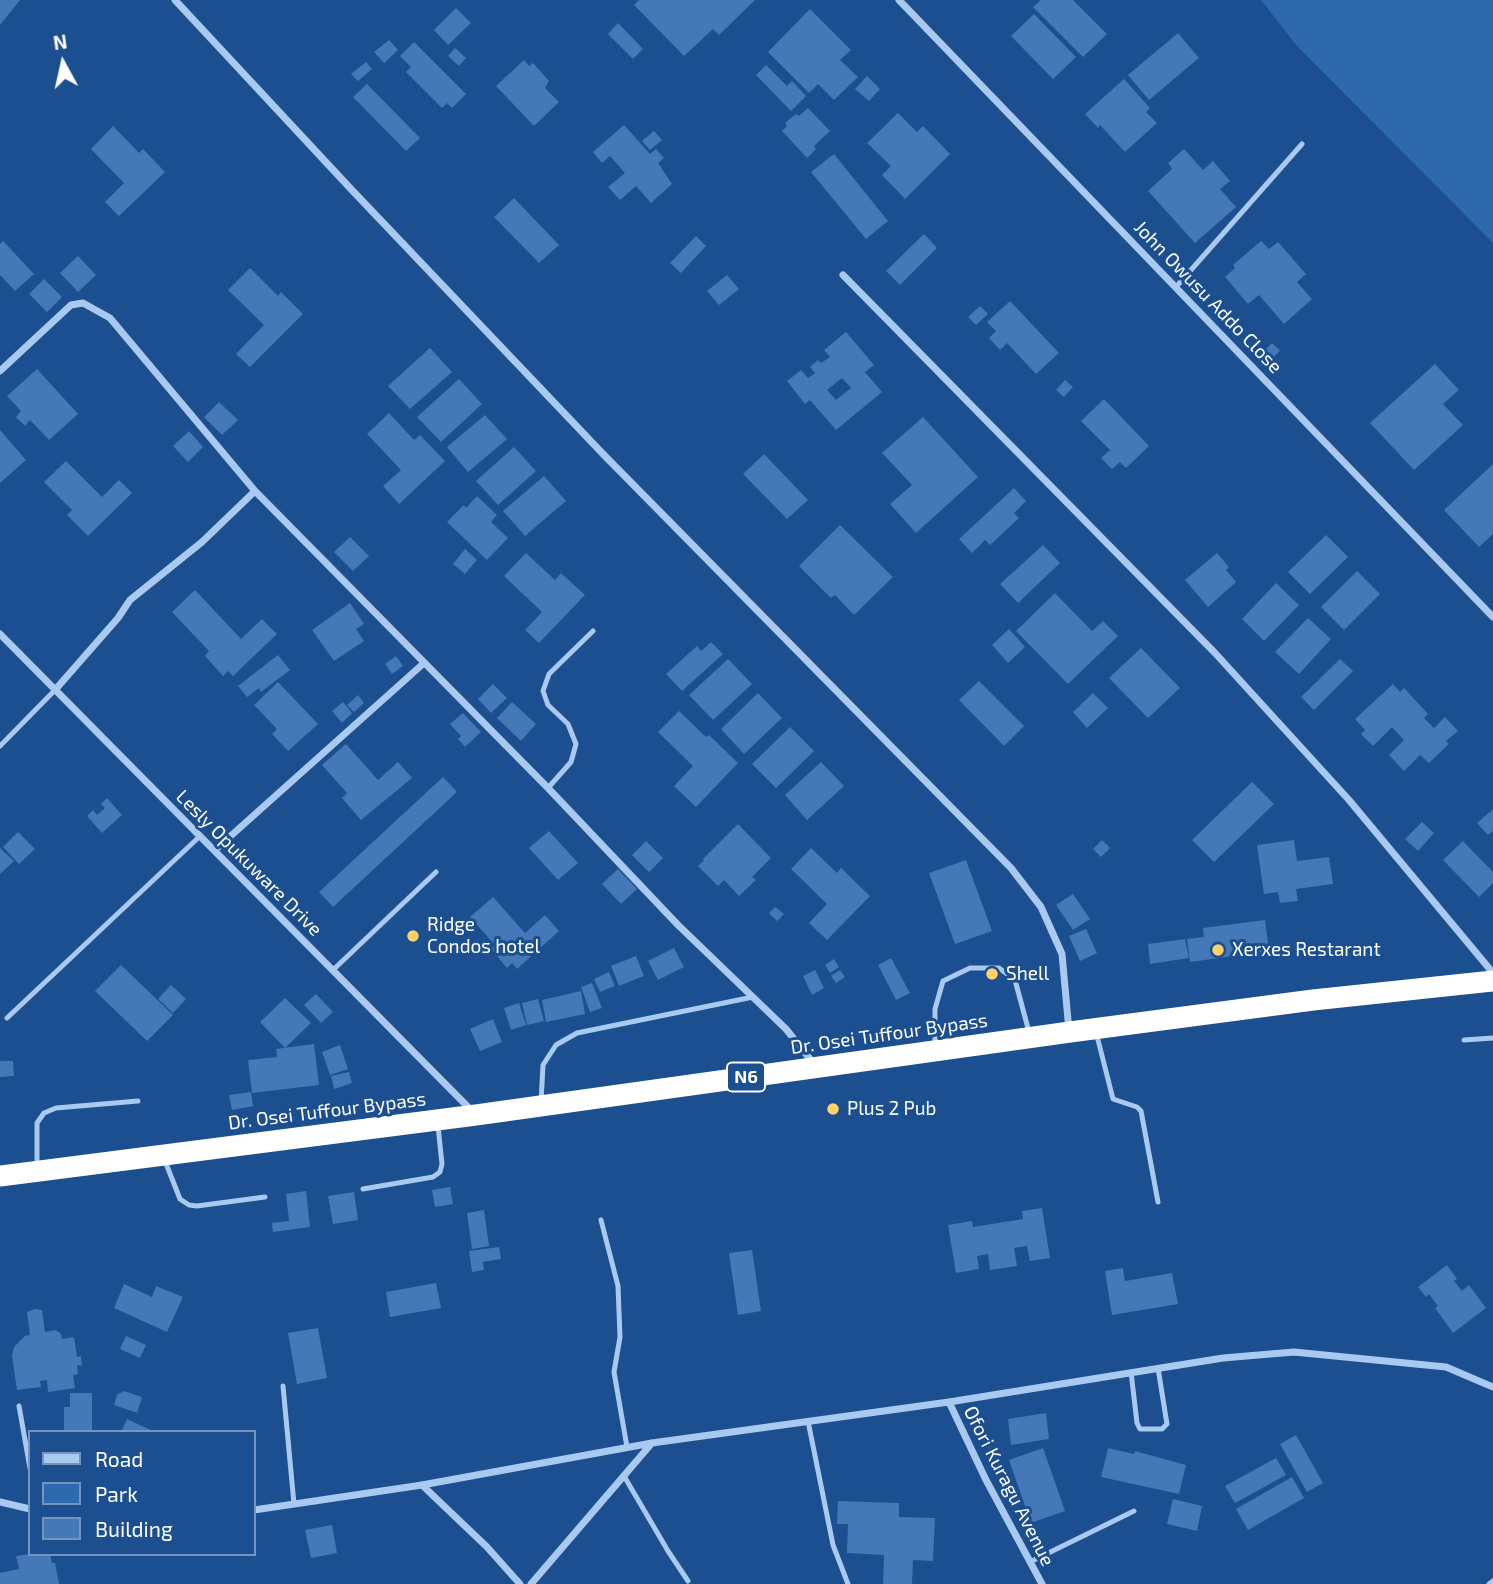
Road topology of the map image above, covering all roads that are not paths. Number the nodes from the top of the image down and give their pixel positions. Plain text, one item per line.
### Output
1 (176, 0) edge
2 (899, 0) edge
3 (1302, 144) dead end
4 (843, 275) dead end
5 (1176, 287) junction
6 (0, 371) edge
7 (255, 491) junction
8 (1493, 617) edge
9 (593, 631) dead end
10 (0, 634) edge
11 (424, 663) junction
12 (55, 690) junction
13 (0, 746) edge
14 (548, 788) junction
15 (200, 837) junction
16 (215, 850) junction
17 (436, 872) dead end
18 (333, 970) junction
19 (1493, 973) edge
20 (1493, 981) edge
21 (753, 998) junction
22 (7, 1018) dead end
23 (1096, 1029) junction
24 (1070, 1032) junction
25 (1030, 1037) junction
26 (1493, 1038) edge
27 (1464, 1040) dead end
28 (936, 1051) junction
29 (816, 1068) junction
30 (138, 1101) dead end
31 (540, 1105) junction
32 (476, 1115) junction
33 (437, 1119) junction
34 (163, 1155) junction
35 (37, 1172) junction
36 (0, 1176) edge
37 (363, 1189) dead end
38 (265, 1197) dead end
39 (1158, 1202) dead end
40 (601, 1220) dead end
41 (1158, 1368) junction
42 (1131, 1372) junction
43 (283, 1387) dead end
44 (1493, 1387) edge
45 (949, 1402) junction
46 (19, 1406) dead end
47 (808, 1421) junction
48 (652, 1443) junction
49 (627, 1447) junction
50 (28, 1457) edge
51 (624, 1476) junction
52 (422, 1485) junction
53 (0, 1502) edge
54 (294, 1504) junction
55 (28, 1508) edge
56 (256, 1510) edge
57 (1134, 1511) dead end
58 (1030, 1562) junction
59 (688, 1581) dead end
60 (520, 1584) edge
61 (531, 1584) edge
62 (848, 1584) edge
63 (1042, 1584) edge

1 - 24 street
2 - 5 street, John Owusu Addo Close
3 - 5 lane
4 - 19 street
5 - 8 street, John Owusu Addo Close
6 - 7 street
7 - 11 street
7 - 12 street
9 - 14 lane
10 - 12 street, Lesly Opukuware Drive
11 - 14 street
11 - 16 street
12 - 13 lane
12 - 15 street, Lesly Opukuware Drive
14 - 21 street
15 - 16 street, Lesly Opukuware Drive
15 - 22 lane
16 - 18 street, Lesly Opukuware Drive
17 - 18 lane
18 - 32 street, Lesly Opukuware Drive
20 - 23 highway, Dr. Osei Tuffour Bypass / N6
21 - 29 street
21 - 31 lane
23 - 24 highway, Dr. Osei Tuffour Bypass / N6
23 - 39 lane
24 - 25 highway, Dr. Osei Tuffour Bypass / N6
25 - 28 highway, Dr. Osei Tuffour Bypass / N6
25 - 28 lane
26 - 27 lane
28 - 29 highway, Dr. Osei Tuffour Bypass / N6
29 - 31 highway, Dr. Osei Tuffour Bypass / N6
30 - 35 lane
31 - 32 highway, Dr. Osei Tuffour Bypass / N6
32 - 33 highway, Dr. Osei Tuffour Bypass / N6
33 - 34 highway, Dr. Osei Tuffour Bypass / N6
33 - 37 lane
34 - 35 highway, Dr. Osei Tuffour Bypass / N6
34 - 38 lane
35 - 36 highway, Dr. Osei Tuffour Bypass / N6
40 - 49 lane
41 - 42 street
41 - 42 lane
41 - 44 street
42 - 45 street
43 - 54 lane
45 - 47 street
45 - 58 street, Ofori Kuragu Avenue
46 - 50 lane
47 - 48 street
47 - 62 lane
48 - 49 street
48 - 51 street
49 - 52 street
51 - 59 lane
51 - 61 street
52 - 54 street
52 - 60 street
53 - 55 street
54 - 56 street
57 - 58 lane
58 - 63 street, Ofori Kuragu Avenue

